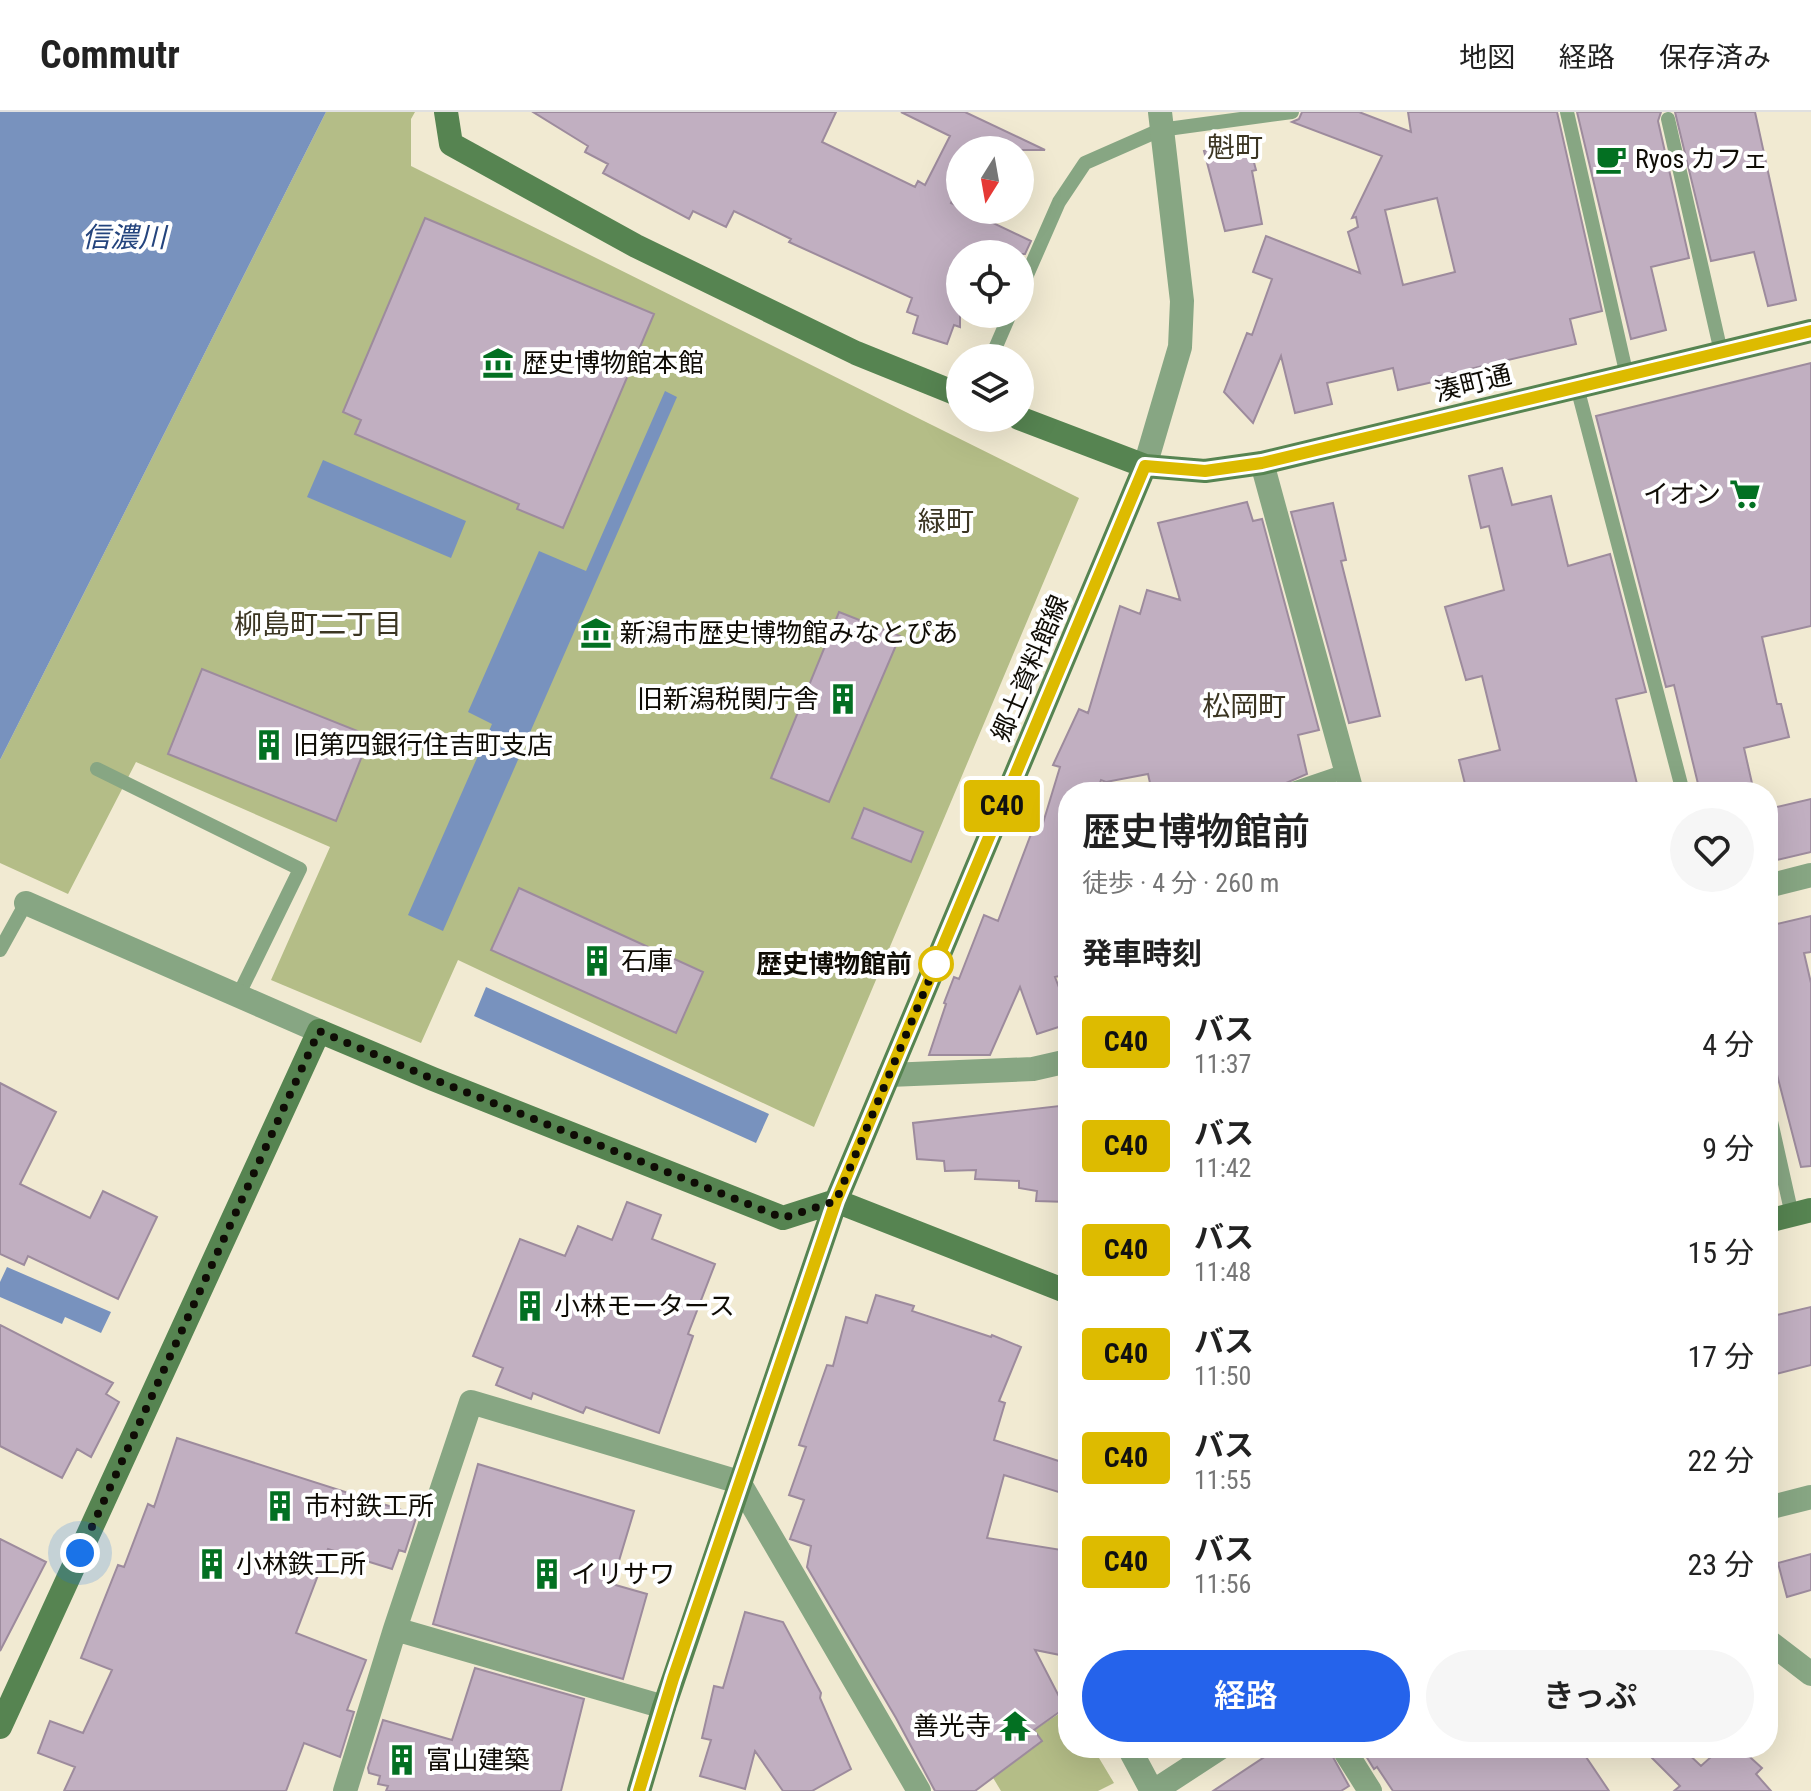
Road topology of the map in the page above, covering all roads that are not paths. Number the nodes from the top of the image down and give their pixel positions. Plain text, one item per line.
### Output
1 (446, 112) edge
2 (1292, 112) edge
3 (1567, 112) edge
4 (1668, 119) dead end
5 (1160, 121) edge
6 (1034, 259) edge
7 (1811, 331) edge
8 (1721, 352) junction
9 (1627, 376) junction
10 (1577, 387) junction
11 (946, 389) edge
12 (1034, 424) edge
13 (1262, 463) junction
14 (1145, 466) junction
15 (97, 769) dead end
16 (1349, 782) edge
17 (1680, 782) edge
18 (1811, 875) edge
19 (1778, 883) edge
20 (26, 903) joint
21 (0, 950) edge
22 (238, 996) junction
23 (319, 1031) junction
24 (1058, 1063) edge
25 (889, 1075) junction
26 (1778, 1139) edge
27 (836, 1201) junction
28 (1802, 1212) edge
29 (1778, 1218) edge
30 (1058, 1288) edge
31 (739, 1482) junction
32 (1811, 1497) edge
33 (1778, 1505) edge
34 (395, 1629) junction
35 (1778, 1649) edge
36 (1811, 1674) edge
37 (664, 1707) junction
38 (0, 1727) edge
39 (1135, 1758) edge
40 (1204, 1758) edge
41 (1349, 1758) edge
42 (345, 1791) edge
43 (639, 1791) edge
44 (919, 1791) edge
45 (1153, 1791) edge
46 (1370, 1791) edge

1 - 11 street
2 - 5 lane
3 - 9 lane
4 - 8 lane
5 - 6 lane
5 - 14 street
7 - 8 street, 湊町通
8 - 9 street, 湊町通
9 - 10 street, 湊町通
10 - 13 street, 湊町通
10 - 17 lane
12 - 14 street, 湊町通
13 - 14 street, 湊町通
13 - 16 street
14 - 25 street, 郷土資料館線
15 - 22 lane
18 - 19 street
20 - 21 lane
20 - 22 street
22 - 23 street
23 - 27 street
23 - 38 street
24 - 25 street
25 - 27 street, 郷土資料館線
26 - 28 lane
27 - 30 street
27 - 31 street, 郷土資料館線
28 - 29 street
31 - 34 street
31 - 37 street, 郷土資料館線
31 - 44 street
32 - 33 street
34 - 37 street
34 - 42 street
35 - 36 street
37 - 43 street, 郷土資料館線
39 - 45 street
40 - 45 street
41 - 46 street

